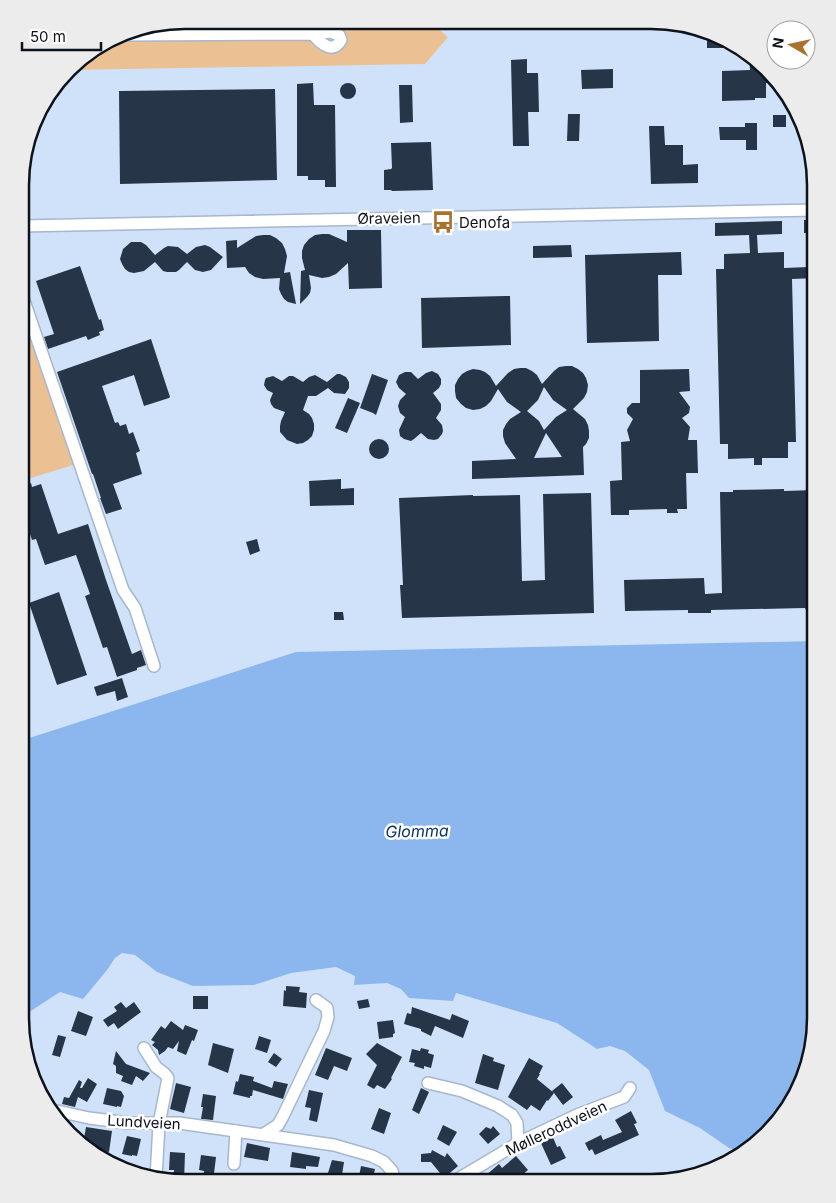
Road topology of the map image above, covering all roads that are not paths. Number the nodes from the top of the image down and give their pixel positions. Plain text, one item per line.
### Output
1 (313, 34) dead end
2 (142, 35) edge
3 (807, 210) edge
4 (29, 226) edge
5 (29, 315) edge
6 (154, 666) dead end
7 (316, 1000) dead end
8 (144, 1048) dead end
9 (428, 1083) dead end
10 (630, 1088) dead end
11 (60, 1112) edge
12 (159, 1124) junction
13 (236, 1131) junction
14 (264, 1134) junction
15 (518, 1143) junction
16 (234, 1164) dead end
17 (156, 1171) edge
18 (393, 1174) edge
19 (469, 1174) edge

1 - 2 street
3 - 4 street, Øraveien
5 - 6 street
7 - 14 street
8 - 12 street
9 - 15 street
10 - 15 street, Mølleroddveien
11 - 12 street, Lundveien
12 - 13 street, Lundveien
12 - 17 street
13 - 14 street, Lundveien
13 - 16 street
14 - 18 street, Lundveien
15 - 19 street, Mølleroddveien

